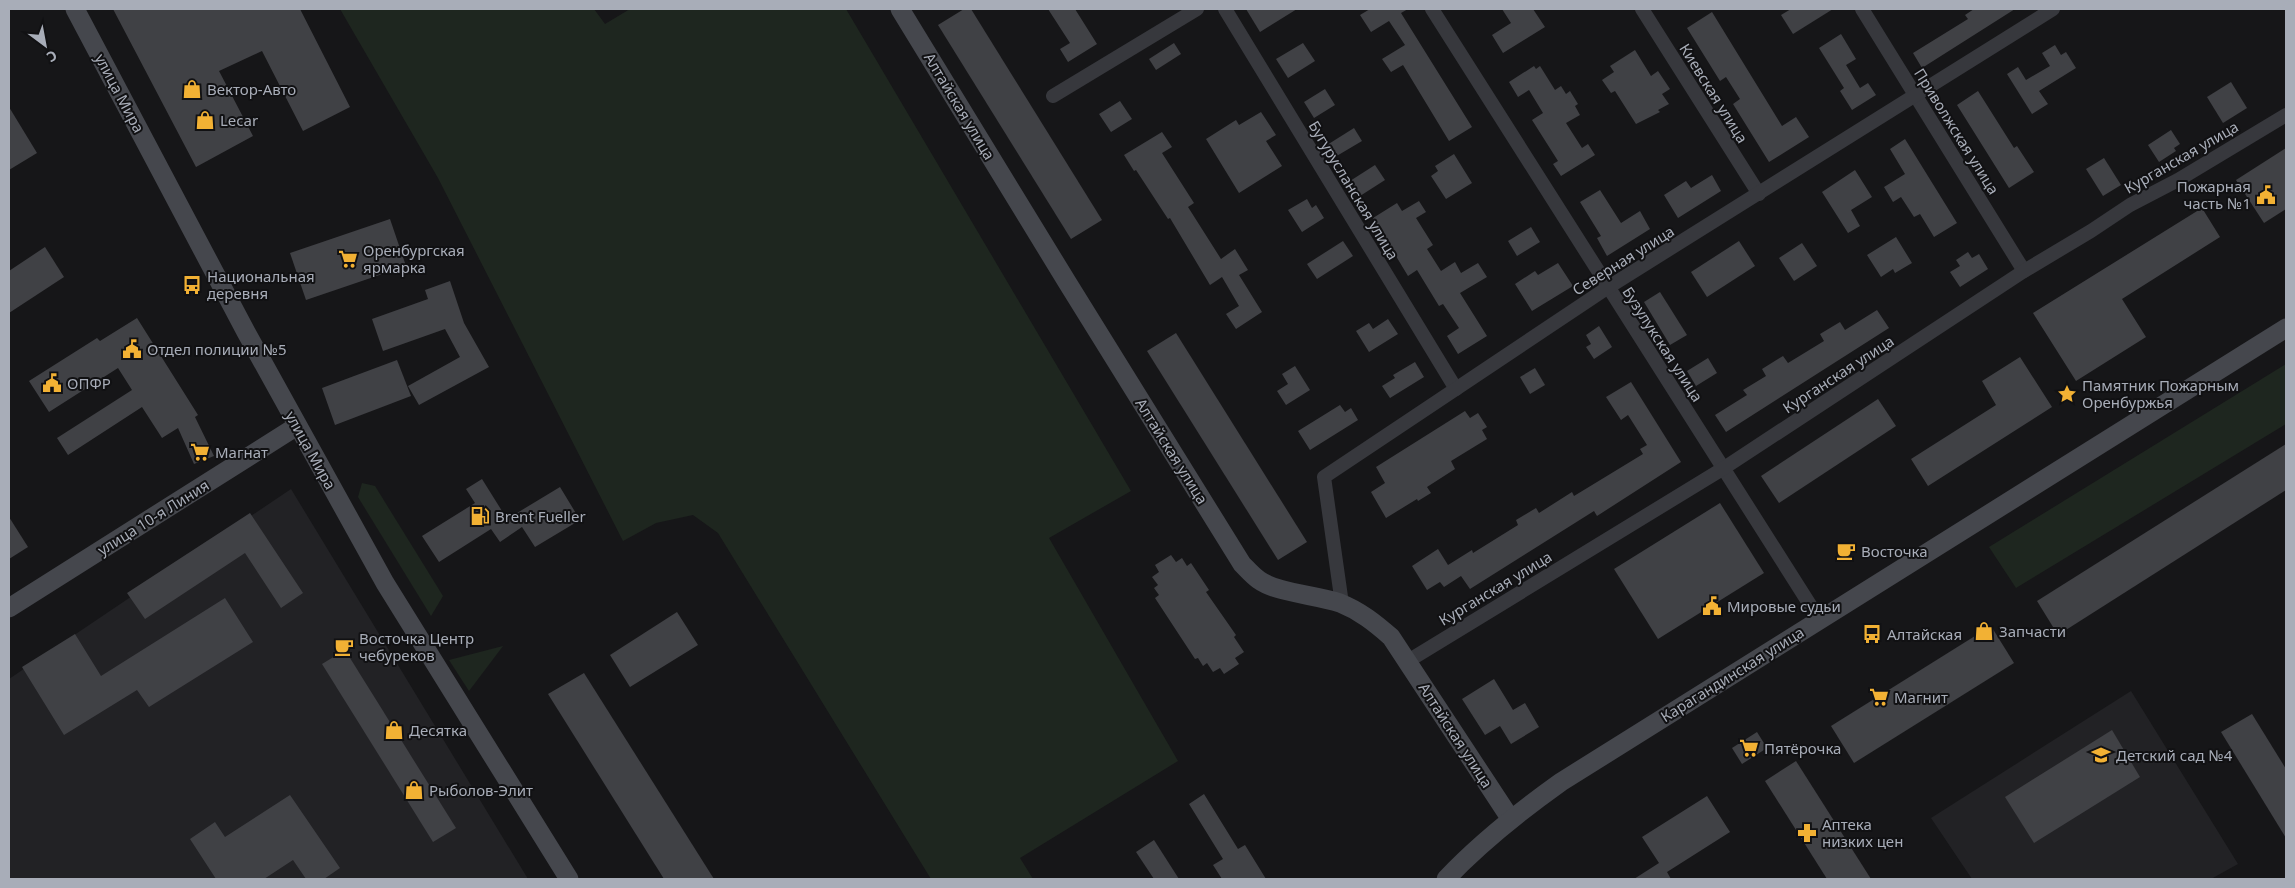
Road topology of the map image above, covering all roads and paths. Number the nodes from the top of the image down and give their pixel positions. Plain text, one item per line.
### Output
1 (75, 9) edge
2 (900, 9) edge
3 (1197, 9) edge
4 (1224, 9) edge
5 (1432, 9) edge
6 (1642, 9) edge
7 (1862, 9) edge
8 (2053, 9) edge
9 (1916, 95) junction
10 (1053, 96) dead end
11 (2286, 115) edge
12 (1760, 194) junction
13 (2024, 271) junction
14 (1607, 288) junction
15 (2286, 328) edge
16 (1456, 389) junction
17 (298, 426) junction
18 (1724, 468) junction
19 (1342, 604) junction
20 (9, 608) edge
21 (1819, 619) junction
22 (1408, 660) junction
23 (1510, 818) junction
24 (569, 879) edge
25 (1446, 879) edge

1 - 17 main road, улица Мира
2 - 19 main road, Алтайская улица
3 - 10 street
4 - 16 street, Бугурусланская улица
5 - 14 street, Бузулукская улица
6 - 12 street, Киевская улица
7 - 9 street, Приволжская улица
8 - 9 street, Северная улица
9 - 12 street, Северная улица
9 - 13 street, Приволжская улица
11 - 13 street, Курганская улица
12 - 14 street, Северная улица
13 - 18 street, Курганская улица
14 - 16 street, Северная улица
14 - 18 street, Бузулукская улица
15 - 21 main road, Карагандинская улица
16 - 19 street, Северная улица
17 - 20 main road, улица 10-я Линия
17 - 24 main road, улица Мира
18 - 21 street, Бузулукская улица
18 - 22 street, Курганская улица
19 - 22 main road, Алтайская улица
21 - 23 main road, Карагандинская улица
22 - 23 main road, Алтайская улица
23 - 25 main road, Карагандинская улица

